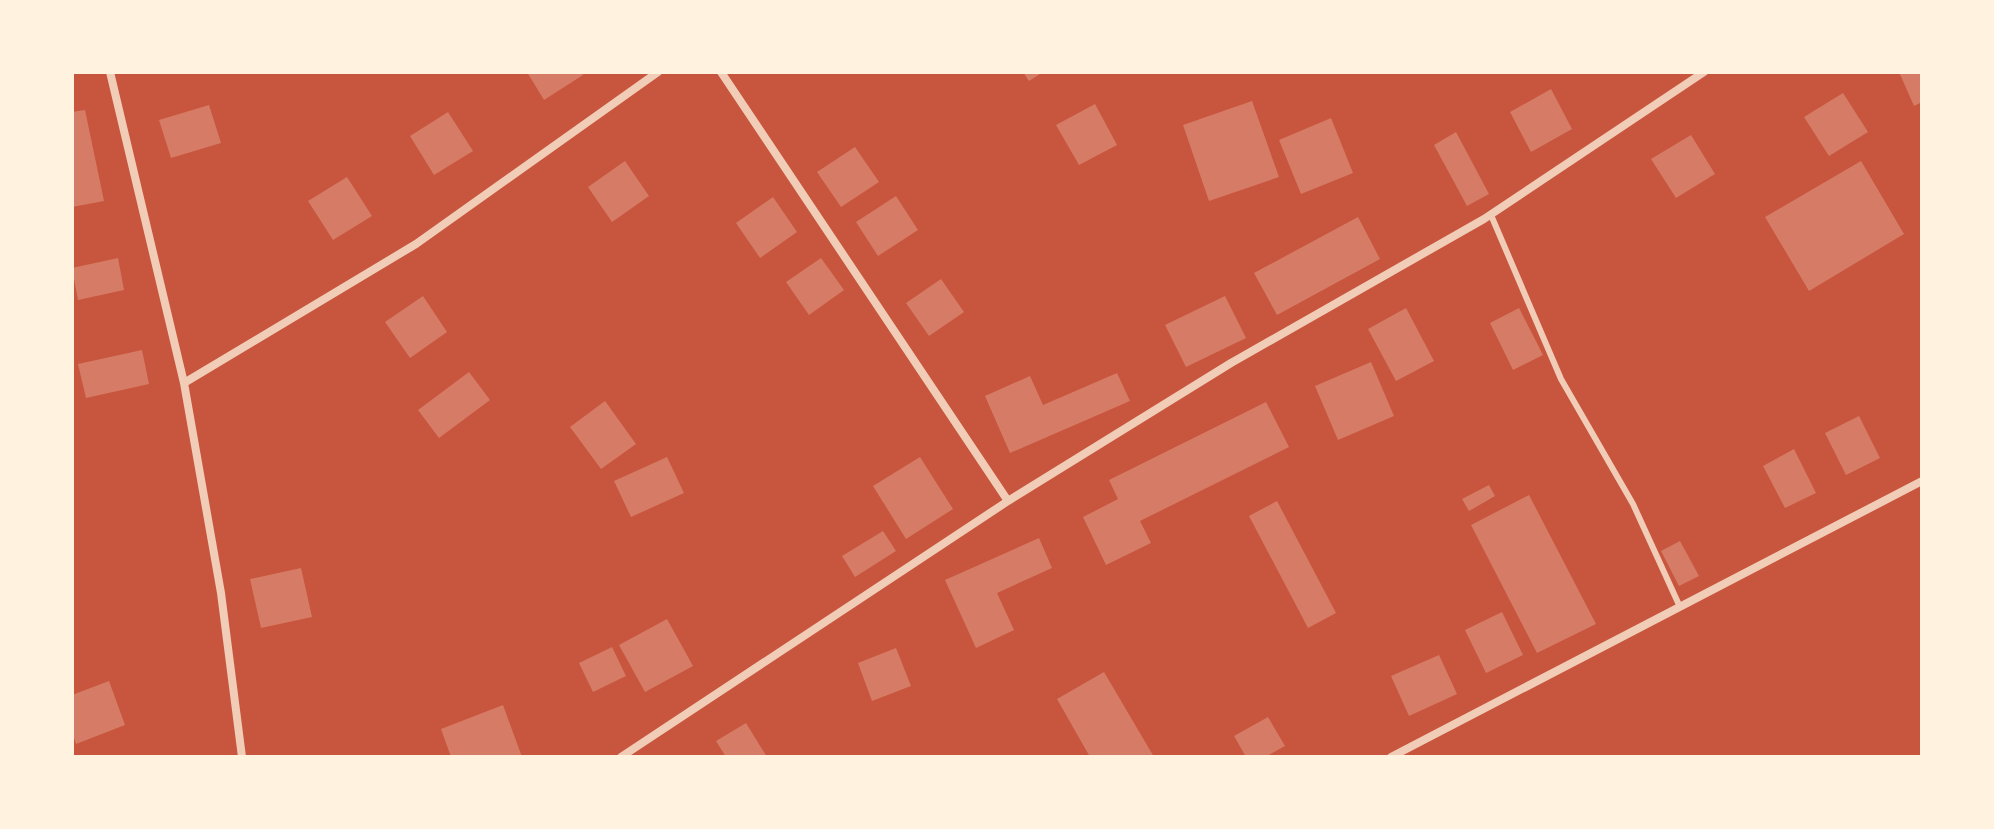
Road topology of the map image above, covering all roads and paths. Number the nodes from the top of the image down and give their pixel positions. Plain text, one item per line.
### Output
1 (110, 72) edge
2 (658, 72) edge
3 (721, 72) edge
4 (1704, 72) edge
5 (1491, 215) junction
6 (184, 383) junction
7 (1922, 481) edge
8 (1008, 501) junction
9 (1680, 607) junction
10 (242, 757) edge
11 (621, 757) edge
12 (1391, 757) edge

1 - 6 street
2 - 6 street
3 - 8 street
4 - 5 street
5 - 8 street
5 - 9 lane
6 - 10 street
7 - 9 street
8 - 11 street
9 - 12 street

